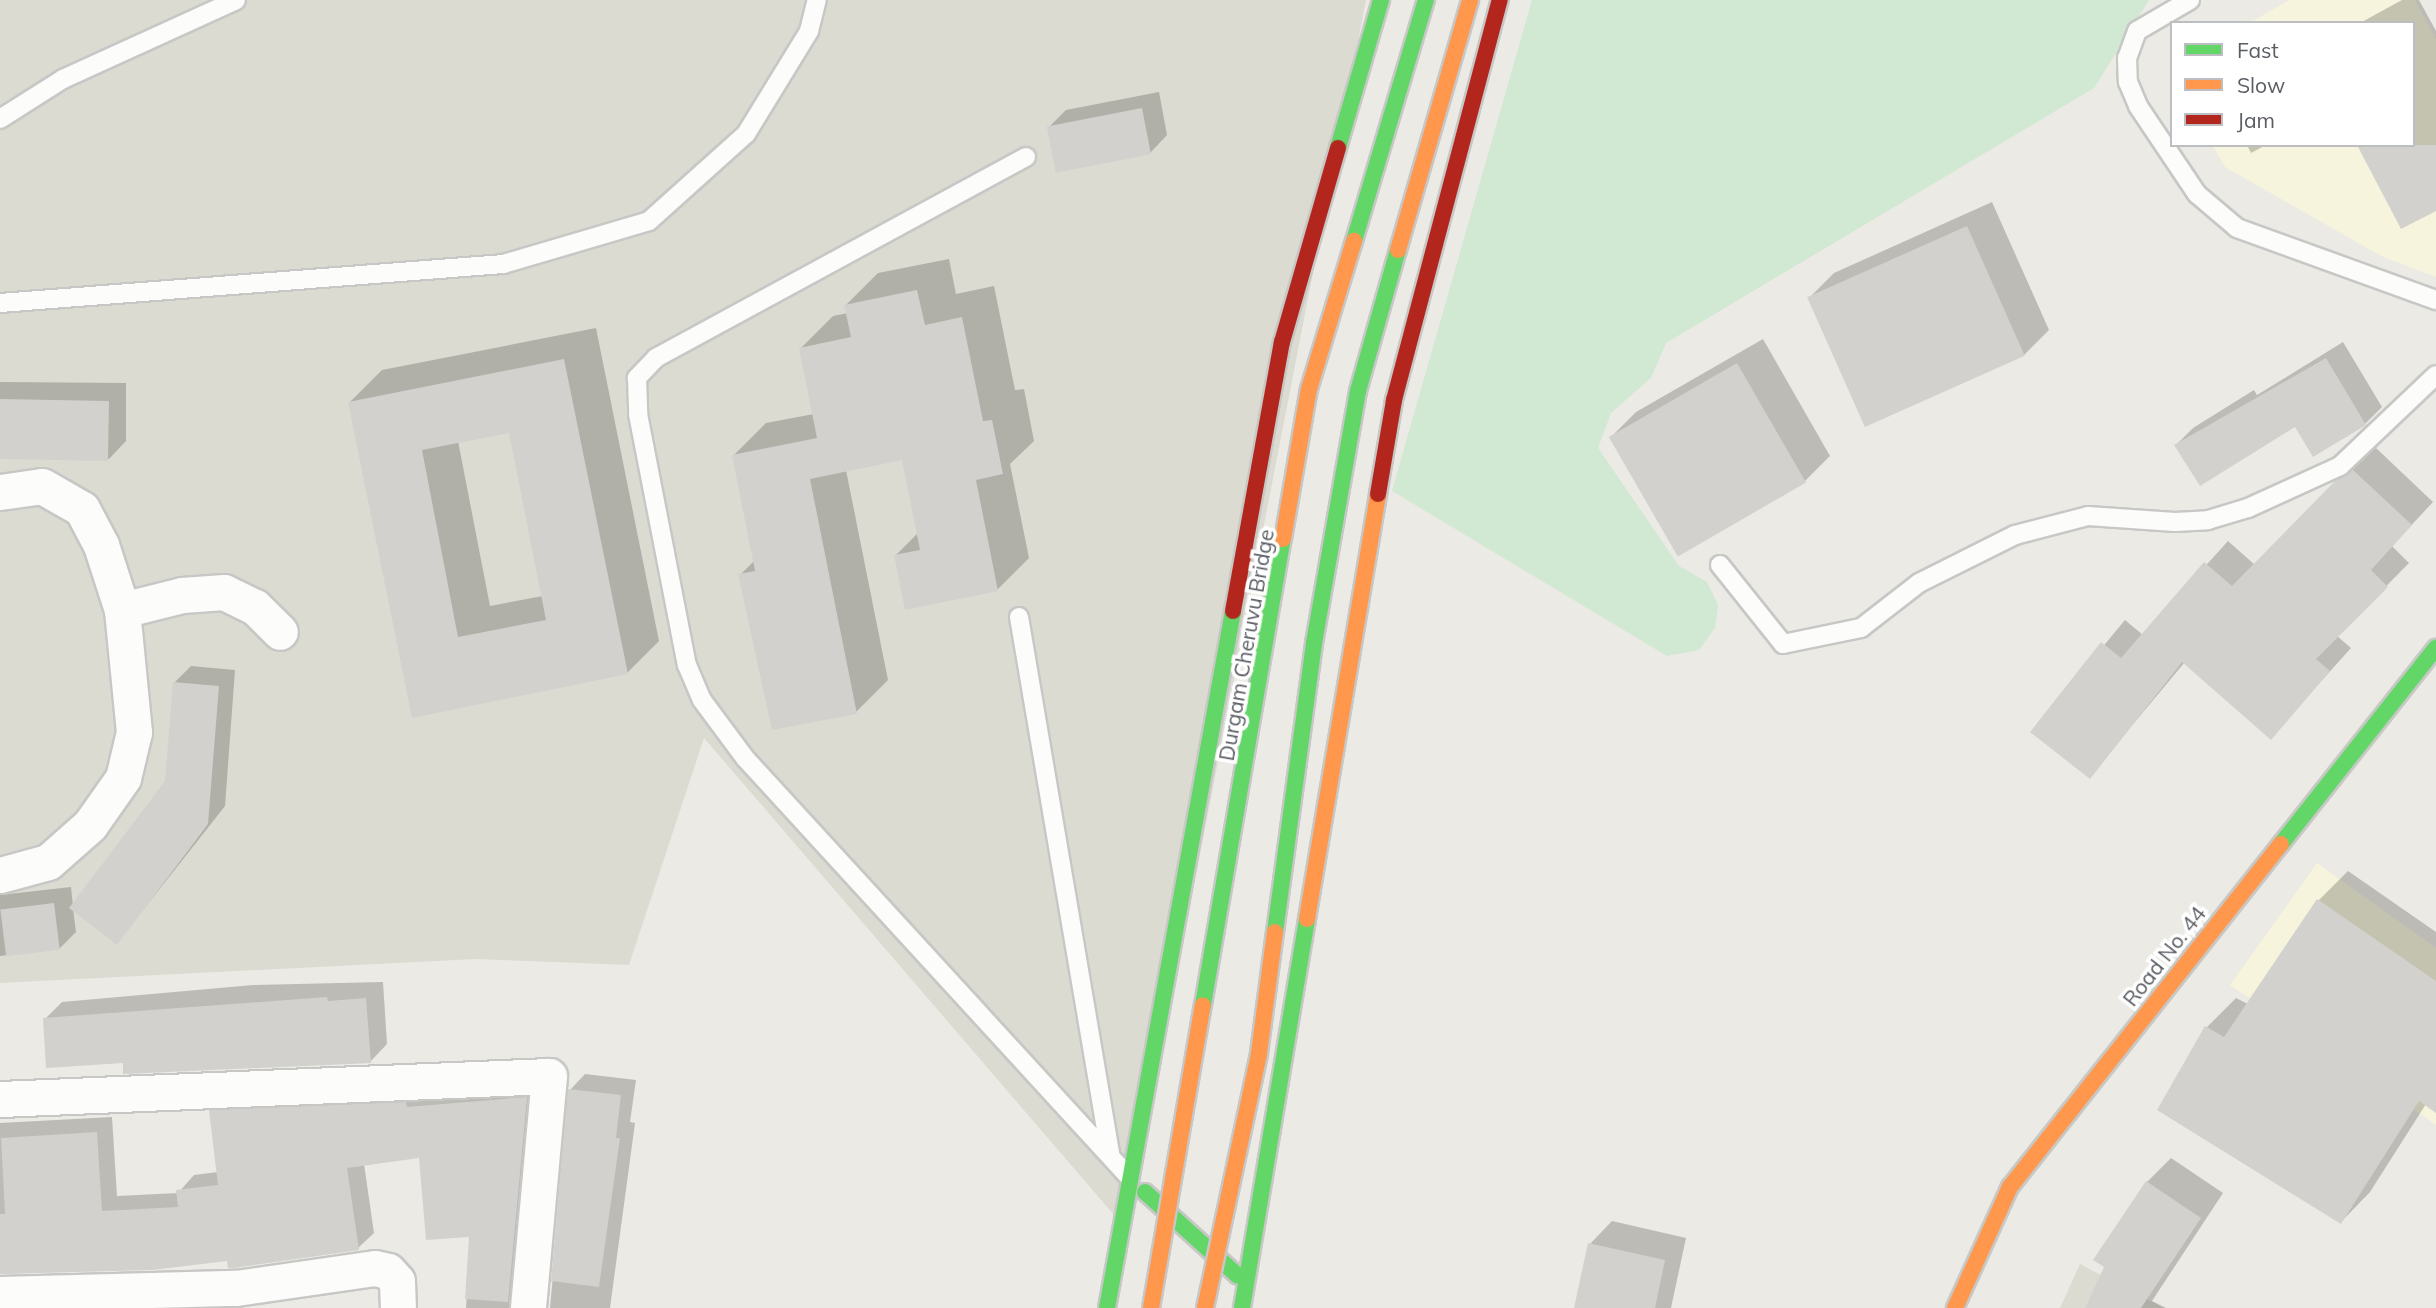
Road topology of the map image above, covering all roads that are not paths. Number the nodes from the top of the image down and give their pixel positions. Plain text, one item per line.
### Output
1 (236, 0) edge
2 (817, 0) edge
3 (1381, 0) edge
4 (1426, 0) edge
5 (1470, 0) edge
6 (1500, 0) edge
7 (2190, 0) edge
8 (0, 119) edge
9 (1026, 157) dead end
10 (2436, 300) edge
11 (0, 303) edge
12 (2436, 375) edge
13 (0, 492) edge
14 (1720, 565) dead end
15 (122, 610) junction
16 (1019, 617) dead end
17 (280, 632) dead end
18 (2436, 648) edge
19 (0, 875) edge
20 (0, 1100) edge
21 (1110, 1153) junction
22 (1133, 1182) junction
23 (1248, 1284) junction
24 (0, 1294) edge
25 (398, 1308) edge
26 (528, 1308) edge
27 (1107, 1308) edge
28 (1151, 1308) edge
29 (1205, 1308) edge
30 (1242, 1308) edge
31 (1955, 1308) edge

1 - 8 lane
2 - 11 lane
3 - 22 main road
4 - 28 main road, Durgam Cheruvu Bridge, bridge
5 - 29 main road, bridge
6 - 23 main road
7 - 10 lane
9 - 21 lane
12 - 14 lane
13 - 15 street
15 - 17 street
15 - 19 street
16 - 21 lane
18 - 31 main road, Road No. 44
20 - 26 street
21 - 22 lane
22 - 23 main road
22 - 27 main road
23 - 30 main road
24 - 25 street

